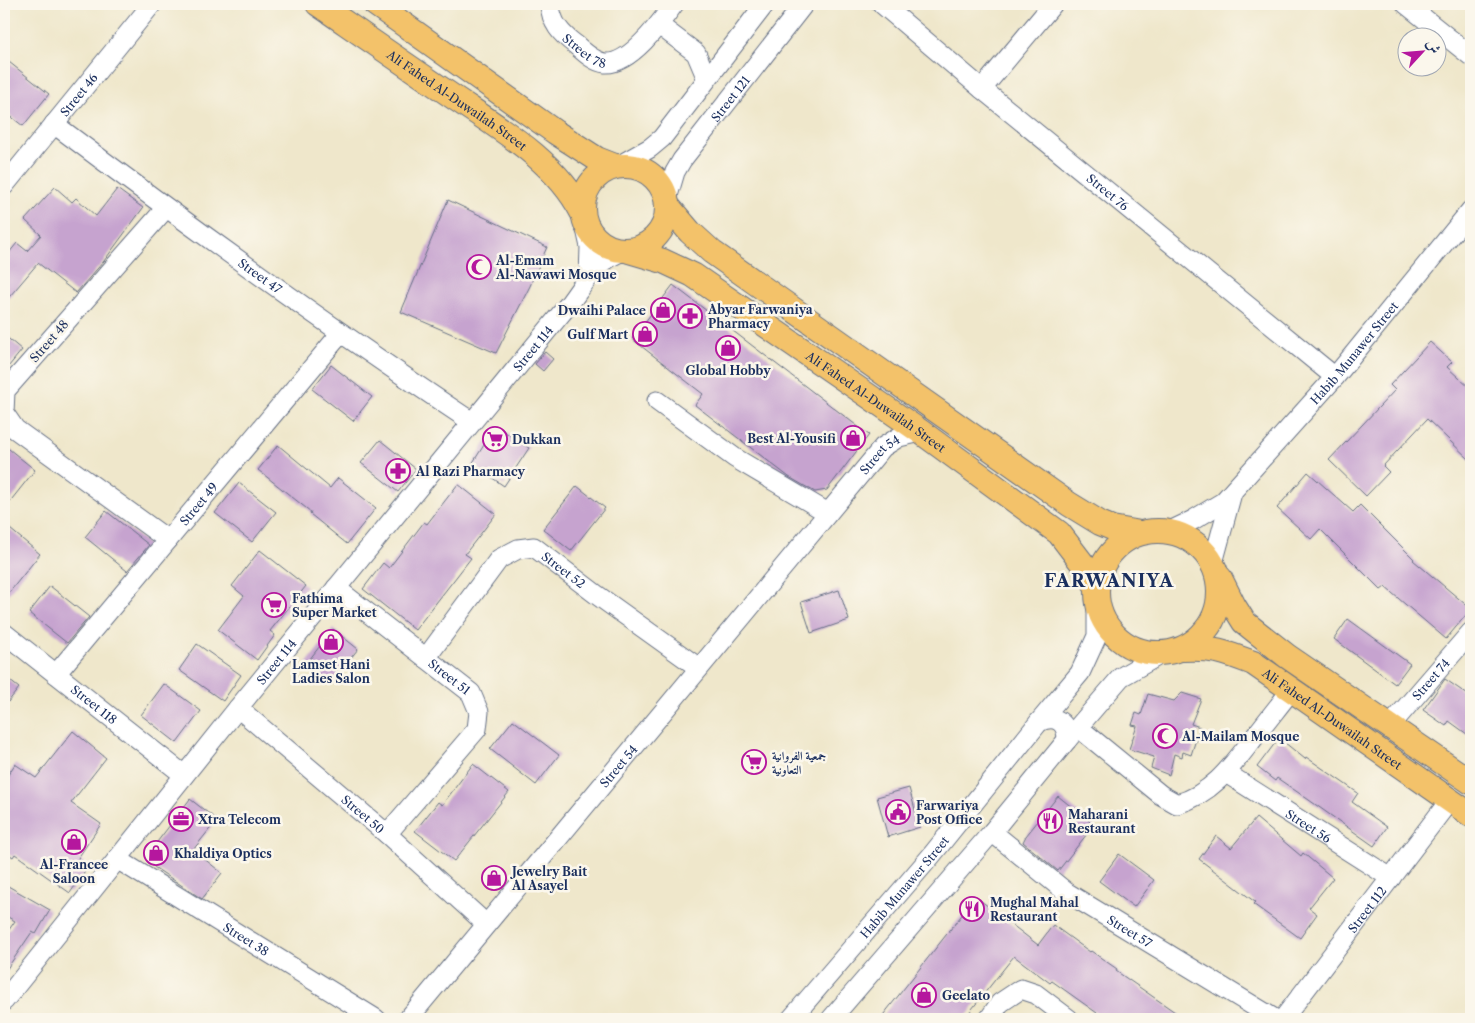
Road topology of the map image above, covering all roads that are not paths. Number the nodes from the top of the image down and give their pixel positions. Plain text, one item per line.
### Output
1 (152, 4) edge
2 (318, 4) edge
3 (375, 4) edge
4 (550, 4) edge
5 (674, 4) edge
6 (765, 4) edge
7 (804, 4) edge
8 (882, 4) edge
9 (1052, 4) edge
10 (1406, 4) edge
11 (659, 25) junction
12 (696, 53) junction
13 (726, 54) junction
14 (1471, 56) edge
15 (707, 79) junction
16 (982, 89) junction
17 (54, 124) junction
18 (618, 166) junction
19 (4, 186) edge
20 (667, 202) junction
21 (166, 208) junction
22 (1471, 210) edge
23 (583, 216) junction
24 (626, 251) junction
25 (589, 277) junction
26 (341, 333) junction
27 (1335, 377) junction
28 (657, 401) dead end
29 (472, 422) junction
30 (921, 432) junction
31 (1232, 493) junction
32 (828, 514) junction
33 (1170, 531) junction
34 (1140, 532) junction
35 (168, 540) junction
36 (1215, 568) junction
37 (336, 588) junction
38 (1097, 594) junction
39 (1471, 632) edge
40 (4, 633) edge
41 (1172, 651) junction
42 (1288, 656) junction
43 (426, 658) junction
44 (699, 668) junction
45 (56, 674) junction
46 (1285, 685) junction
47 (238, 708) junction
48 (1039, 722) junction
49 (1390, 726) junction
50 (1073, 734) junction
51 (1226, 773) junction
52 (184, 775) junction
53 (1471, 782) edge
54 (1450, 800) junction
55 (1471, 815) edge
56 (992, 832) junction
57 (387, 834) junction
58 (117, 859) junction
59 (1391, 878) junction
60 (486, 924) junction
61 (4, 1001) edge
62 (376, 1019) edge
63 (408, 1019) edge
64 (791, 1019) edge
65 (831, 1019) edge
66 (989, 1019) edge
67 (1069, 1019) edge
68 (1275, 1019) edge
69 (1283, 1019) edge

1 - 17 street, Street 46
2 - 23 main road, Ali Fahed Al-Duwailah Street
3 - 18 main road
4 - 11 street, Street 78
5 - 11 street, Street 78
6 - 13 street
7 - 20 street, Street 121
8 - 16 street, Street 76
9 - 16 street
10 - 14 street
11 - 12 street
12 - 13 street
12 - 15 street
13 - 15 street
15 - 18 street
16 - 27 street, Street 76
17 - 19 street, Street 46
17 - 21 street, Street 47
18 - 20 main road
18 - 23 main road
20 - 24 main road
20 - 34 main road
21 - 26 street, Street 47
21 - 35 street, Street 48
22 - 27 street, Habib Munawer Street
23 - 24 main road
23 - 25 street
24 - 25 street, Street 114
24 - 30 main road, Ali Fahed Al-Duwailah Street
25 - 29 street, Street 114
26 - 29 street, Street 47
26 - 35 street, Street 49
27 - 31 street, Habib Munawer Street
28 - 32 street
29 - 37 street, Street 114
30 - 32 street, Street 54
30 - 38 main road, Ali Fahed Al-Duwailah Street
31 - 33 street, Habib Munawer Street
31 - 36 street, Habib Munawer Street
32 - 44 street, Street 54
33 - 34 main road
33 - 36 main road
34 - 38 main road
35 - 45 street, Street 49
36 - 41 main road
36 - 42 main road, Ali Fahed Al-Duwailah Street
37 - 43 street, Street 51
37 - 47 street, Street 114
38 - 41 main road
38 - 48 street, Habib Munawer Street
39 - 49 street, Street 74
40 - 45 street, Street 118
41 - 46 main road, Ali Fahed Al-Duwailah Street
41 - 50 street
42 - 46 main road
42 - 49 main road, Ali Fahed Al-Duwailah Street
43 - 44 street, Street 52
43 - 57 street, Street 51
44 - 60 street, Street 54
45 - 52 street, Street 118
46 - 51 street
46 - 54 main road, Ali Fahed Al-Duwailah Street
47 - 52 street, Street 114
47 - 57 street, Street 50
48 - 50 street
48 - 64 street, Habib Munawer Street
49 - 53 main road, Ali Fahed Al-Duwailah Street
50 - 51 street
50 - 56 street
51 - 59 street, Street 56
52 - 58 street, Street 114
54 - 55 main road, Ali Fahed Al-Duwailah Street
54 - 59 street, Street 112
56 - 65 street
56 - 68 street, Street 57
57 - 60 street, Street 50
58 - 61 street, Street 114
58 - 62 street, Street 38
59 - 69 street, Street 112
60 - 63 street, Street 54
66 - 67 street

